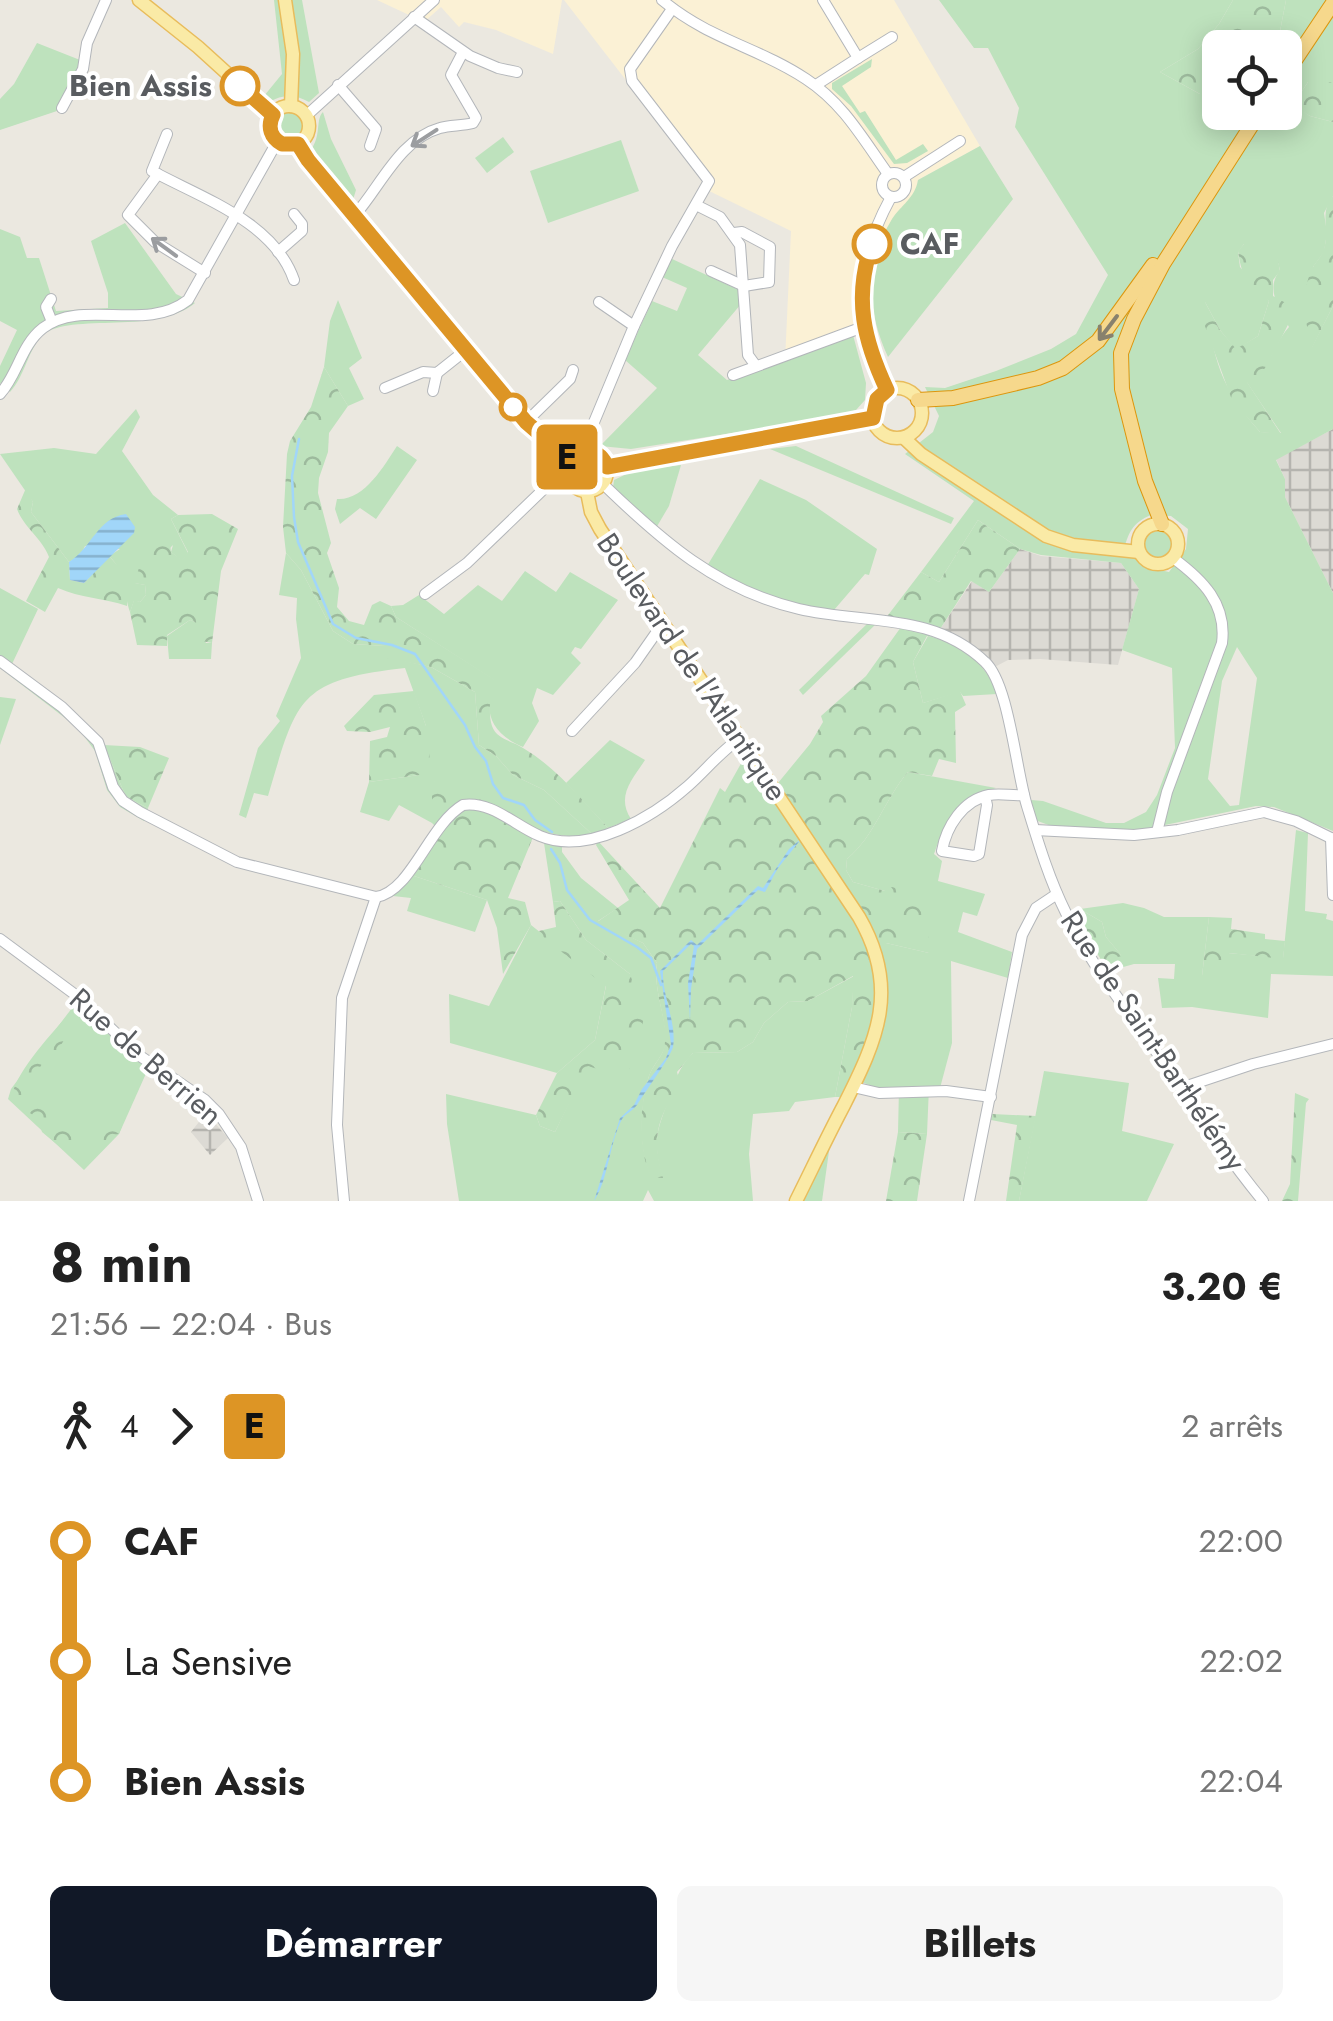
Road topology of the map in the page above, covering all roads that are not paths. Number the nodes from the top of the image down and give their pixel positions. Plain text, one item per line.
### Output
1 (106, 0) edge
2 (139, 0) edge
3 (285, 0) edge
4 (434, 0) edge
5 (662, 0) edge
6 (823, 0) edge
7 (1333, 2) edge
8 (672, 9) junction
9 (414, 18) junction
10 (892, 37) dead end
11 (1302, 49) edge
12 (463, 52) junction
13 (858, 58) junction
14 (517, 72) dead end
15 (338, 85) junction
16 (816, 85) junction
17 (291, 106) junction
18 (62, 108) dead end
19 (273, 115) junction
20 (306, 116) junction
21 (1248, 130) edge
22 (166, 134) dead end
23 (960, 141) dead end
24 (278, 142) junction
25 (298, 144) junction
26 (370, 146) dead end
27 (1227, 163) junction
28 (158, 174) junction
29 (888, 174) junction
30 (904, 177) junction
31 (891, 197) junction
32 (696, 206) junction
33 (294, 214) dead end
34 (235, 216) junction
35 (355, 216) junction
36 (734, 232) junction
37 (278, 252) junction
38 (711, 271) dead end
39 (205, 273) junction
40 (294, 280) dead end
41 (744, 286) junction
42 (51, 298) dead end
43 (599, 302) dead end
44 (52, 322) junction
45 (634, 326) junction
46 (862, 328) junction
47 (466, 350) junction
48 (756, 366) junction
49 (573, 370) dead end
50 (438, 373) junction
51 (733, 374) dead end
52 (385, 388) dead end
53 (887, 390) junction
54 (433, 391) dead end
55 (0, 394) edge
56 (918, 400) junction
57 (873, 418) junction
58 (526, 422) junction
59 (917, 428) junction
60 (904, 438) junction
61 (576, 456) junction
62 (936, 464) junction
63 (607, 467) junction
64 (567, 476) junction
65 (603, 484) junction
66 (588, 492) junction
67 (1162, 524) junction
68 (1139, 544) junction
69 (1174, 558) junction
70 (425, 594) dead end
71 (663, 624) junction
72 (0, 661) edge
73 (572, 732) dead end
74 (739, 739) junction
75 (1024, 795) junction
76 (985, 796) junction
77 (1034, 830) junction
78 (1157, 832) junction
79 (1332, 838) edge
80 (1057, 894) junction
81 (1333, 895) edge
82 (376, 897) junction
83 (0, 939) edge
84 (1333, 1044) edge
85 (853, 1087) junction
86 (1181, 1088) junction
87 (991, 1097) junction
88 (258, 1201) edge
89 (344, 1201) edge
90 (796, 1201) edge
91 (969, 1201) edge
92 (1263, 1201) edge

1 - 18 street
2 - 19 main road
3 - 17 main road
4 - 9 street
5 - 8 street
6 - 13 street
7 - 11 highway
8 - 16 street
8 - 32 street
9 - 12 street
9 - 15 street
10 - 13 street
12 - 14 street
12 -> 35 street
13 - 16 street
15 - 20 street
15 - 26 street
16 - 29 street
17 - 19 main road
17 - 20 main road
19 - 24 main road
20 - 25 main road
21 - 27 highway
22 - 28 street
23 - 30 street
24 - 25 main road
24 - 34 street
25 - 35 main road
27 -> 56 highway
27 - 67 highway
28 - 34 street
39 -> 28 street
29 - 30 street
29 - 31 street
30 - 31 street
31 - 46 street
32 - 36 street
32 - 45 street
33 - 37 street
34 - 37 street
34 - 39 street
35 - 47 main road
36 - 41 street
36 - 41 street
37 - 40 street
38 - 41 street
39 - 44 street
41 - 48 street
42 - 44 street
43 - 45 street
44 - 55 street
45 - 61 street
46 - 48 street
46 - 53 street
47 - 50 street
47 - 58 main road
48 - 51 street
49 - 58 street
50 - 52 street
50 - 54 street
53 - 56 main road
53 - 57 main road
56 - 59 main road
57 - 60 main road
57 - 63 main road
58 - 61 main road
59 - 60 main road
59 - 62 main road
60 - 62 main road
61 - 63 main road
61 - 64 main road
62 - 68 main road
63 - 65 main road
64 - 66 main road
64 - 70 street
65 - 66 main road
65 - 75 street, Rue de Saint-Barthélémy
66 - 71 main road, Boulevard de l'Atlantique
67 - 68 main road
67 - 69 main road
68 - 69 main road
69 - 78 street
71 - 73 street
71 - 74 main road, Boulevard de l'Atlantique
72 - 82 street
74 - 82 street
74 - 85 main road, Boulevard de l'Atlantique
75 - 76 street
75 - 77 street, Rue de Saint-Barthélémy
76 - 76 street
77 - 78 street
77 - 80 street, Rue de Saint-Barthélémy
78 - 79 street
79 - 81 street
80 - 86 street, Rue de Saint-Barthélémy
80 - 87 street
82 - 89 street
83 - 88 street, Rue de Berrien
84 - 86 street
85 - 87 street
85 - 90 main road, Boulevard de l'Atlantique
86 - 92 street, Rue de Saint-Barthélémy
87 - 91 street

